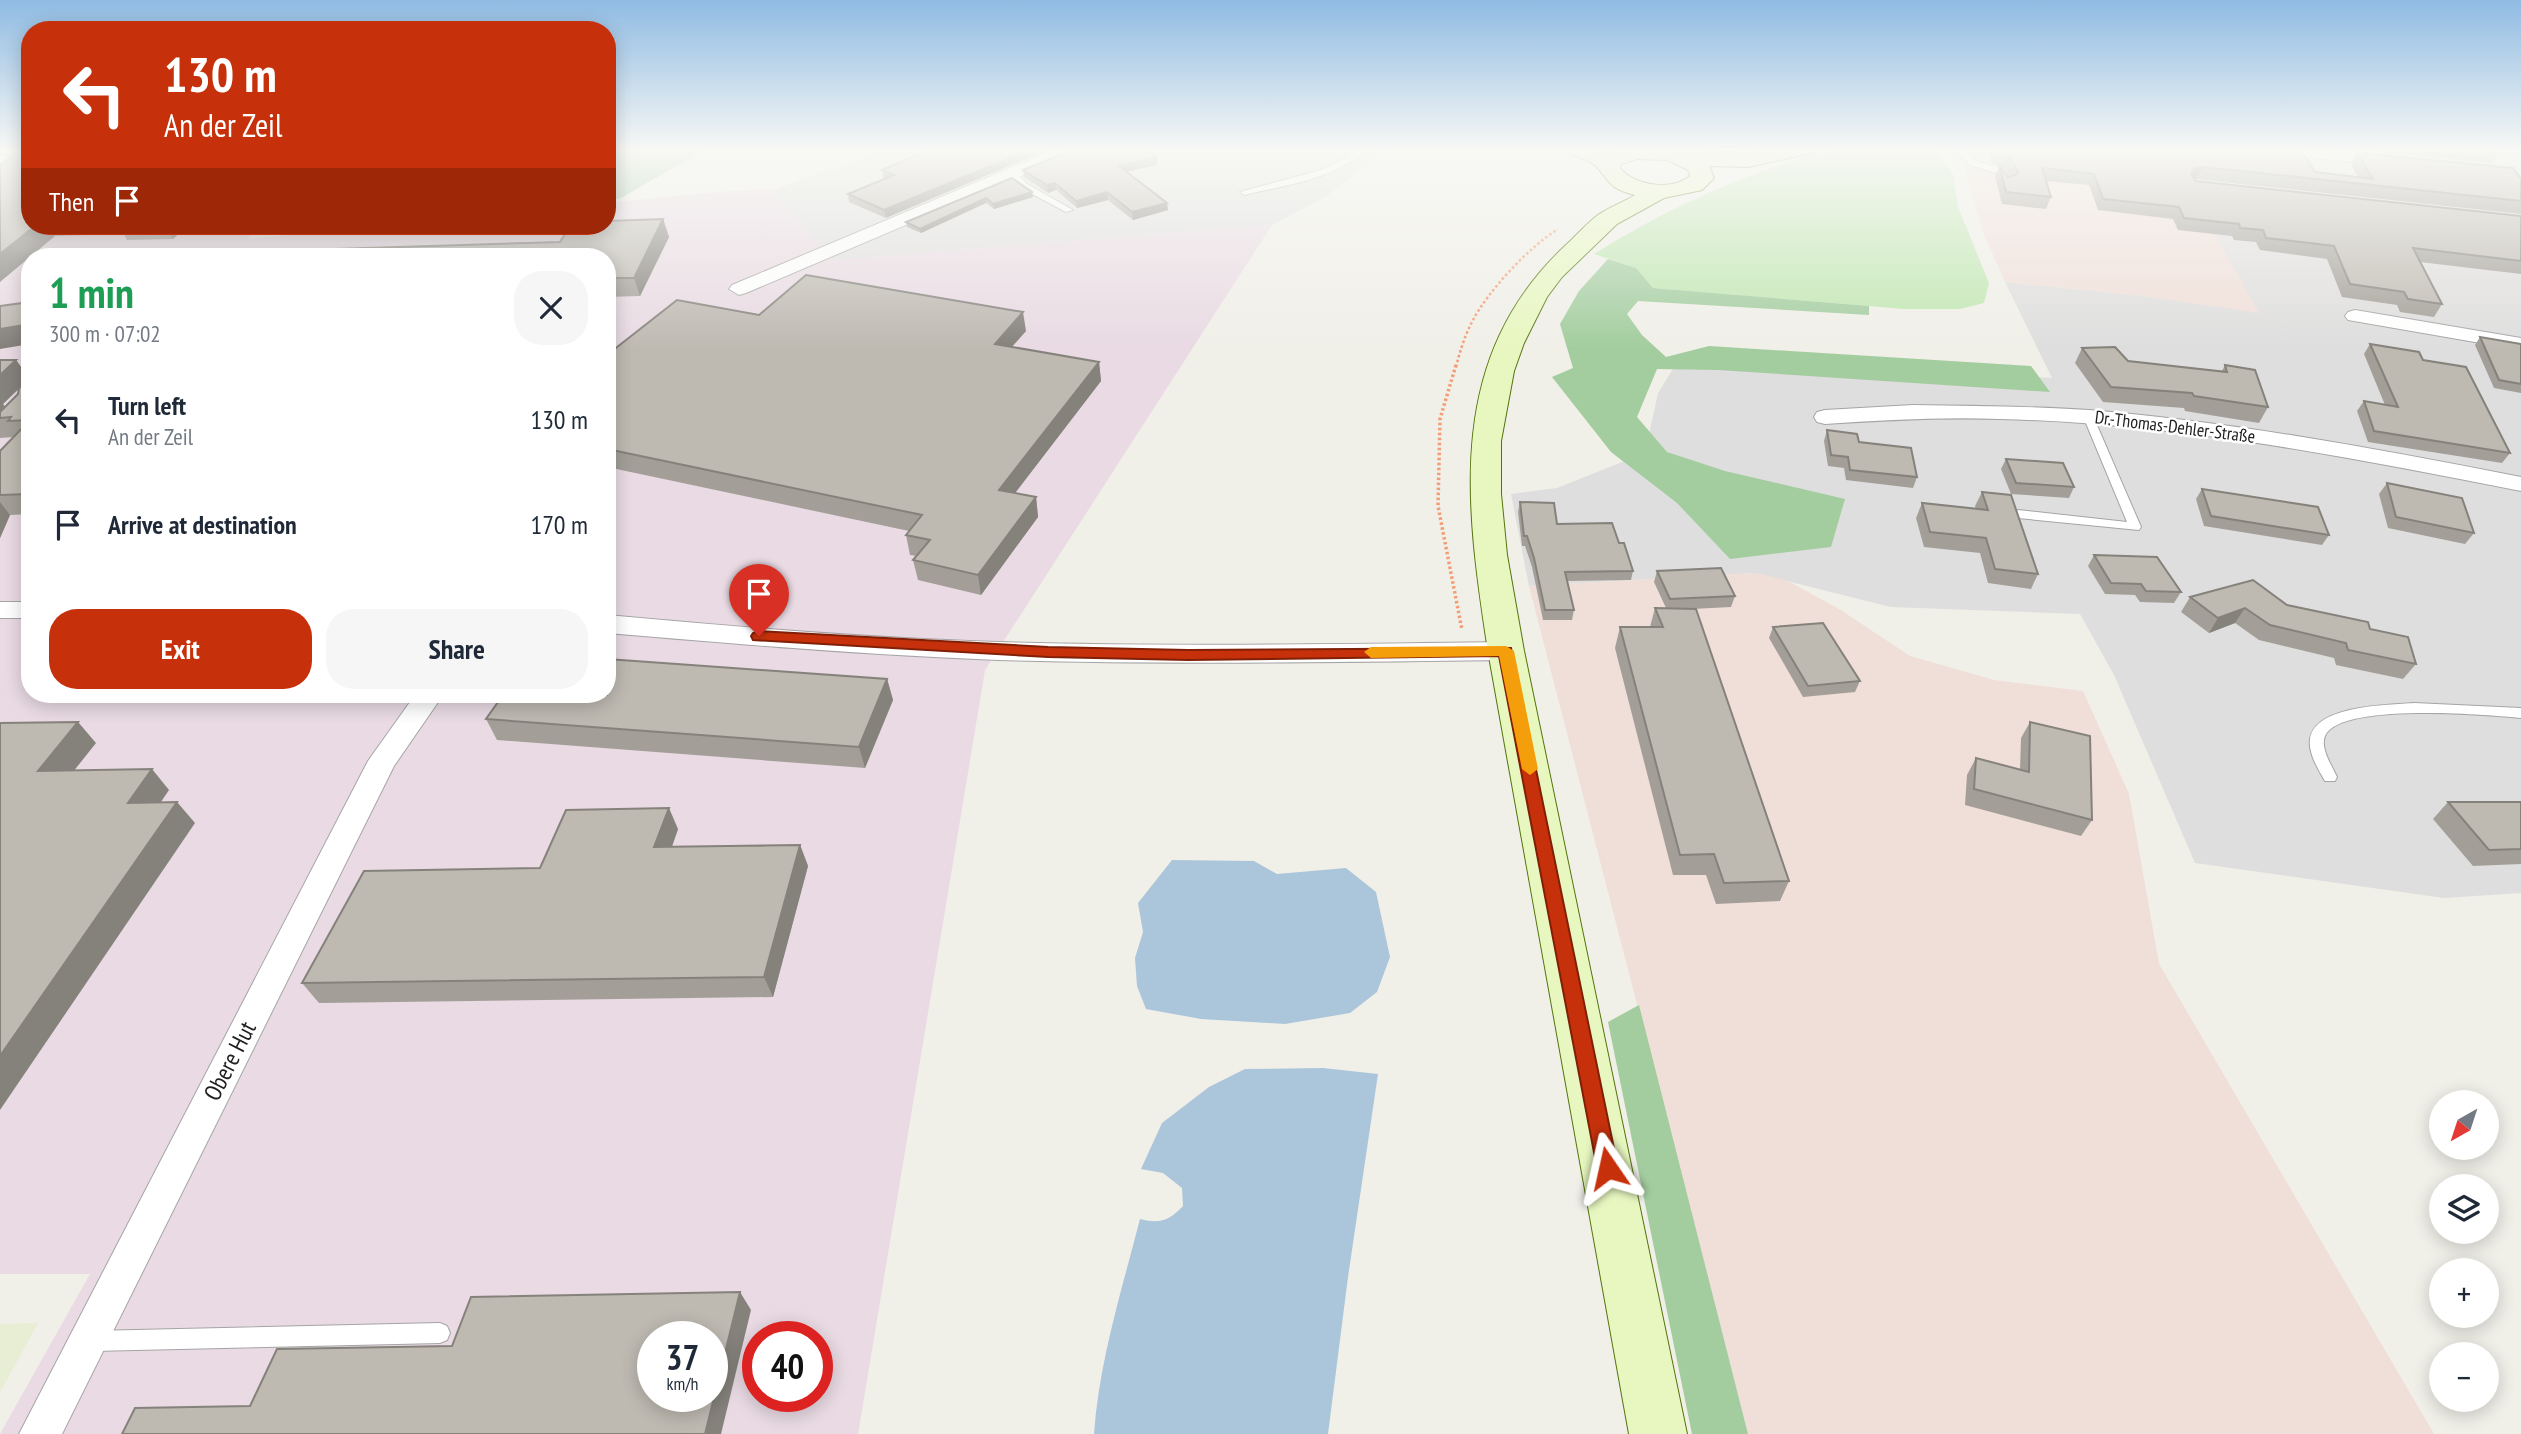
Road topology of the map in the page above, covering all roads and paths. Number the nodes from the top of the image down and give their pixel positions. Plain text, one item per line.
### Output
1 (913, 215) edge
2 (1607, 215) edge
3 (1618, 215) edge
4 (1608, 219) junction
5 (739, 289) dead end
6 (2355, 316) dead end
7 (2521, 344) edge
8 (1825, 416) dead end
9 (2088, 416) junction
10 (2521, 484) edge
11 (2018, 514) edge
12 (0, 610) edge
13 (21, 610) edge
14 (616, 625) edge
15 (1506, 651) junction
16 (423, 703) edge
17 (2521, 713) edge
18 (2330, 777) dead end
19 (440, 1333) dead end
20 (88, 1341) junction
21 (40, 1434) edge
22 (1658, 1434) edge

1 - 5 street
2 - 4 street
3 - 4 street
4 - 15 street
6 - 7 street
8 - 9 street, Dr.-Thomas-Dehler-Straße
9 - 10 street, Dr.-Thomas-Dehler-Straße
9 - 11 lane
12 - 13 street
14 - 15 street
15 - 22 street
16 - 20 street, Obere Hut
17 - 18 lane
19 - 20 lane
20 - 21 street, Obere Hut

